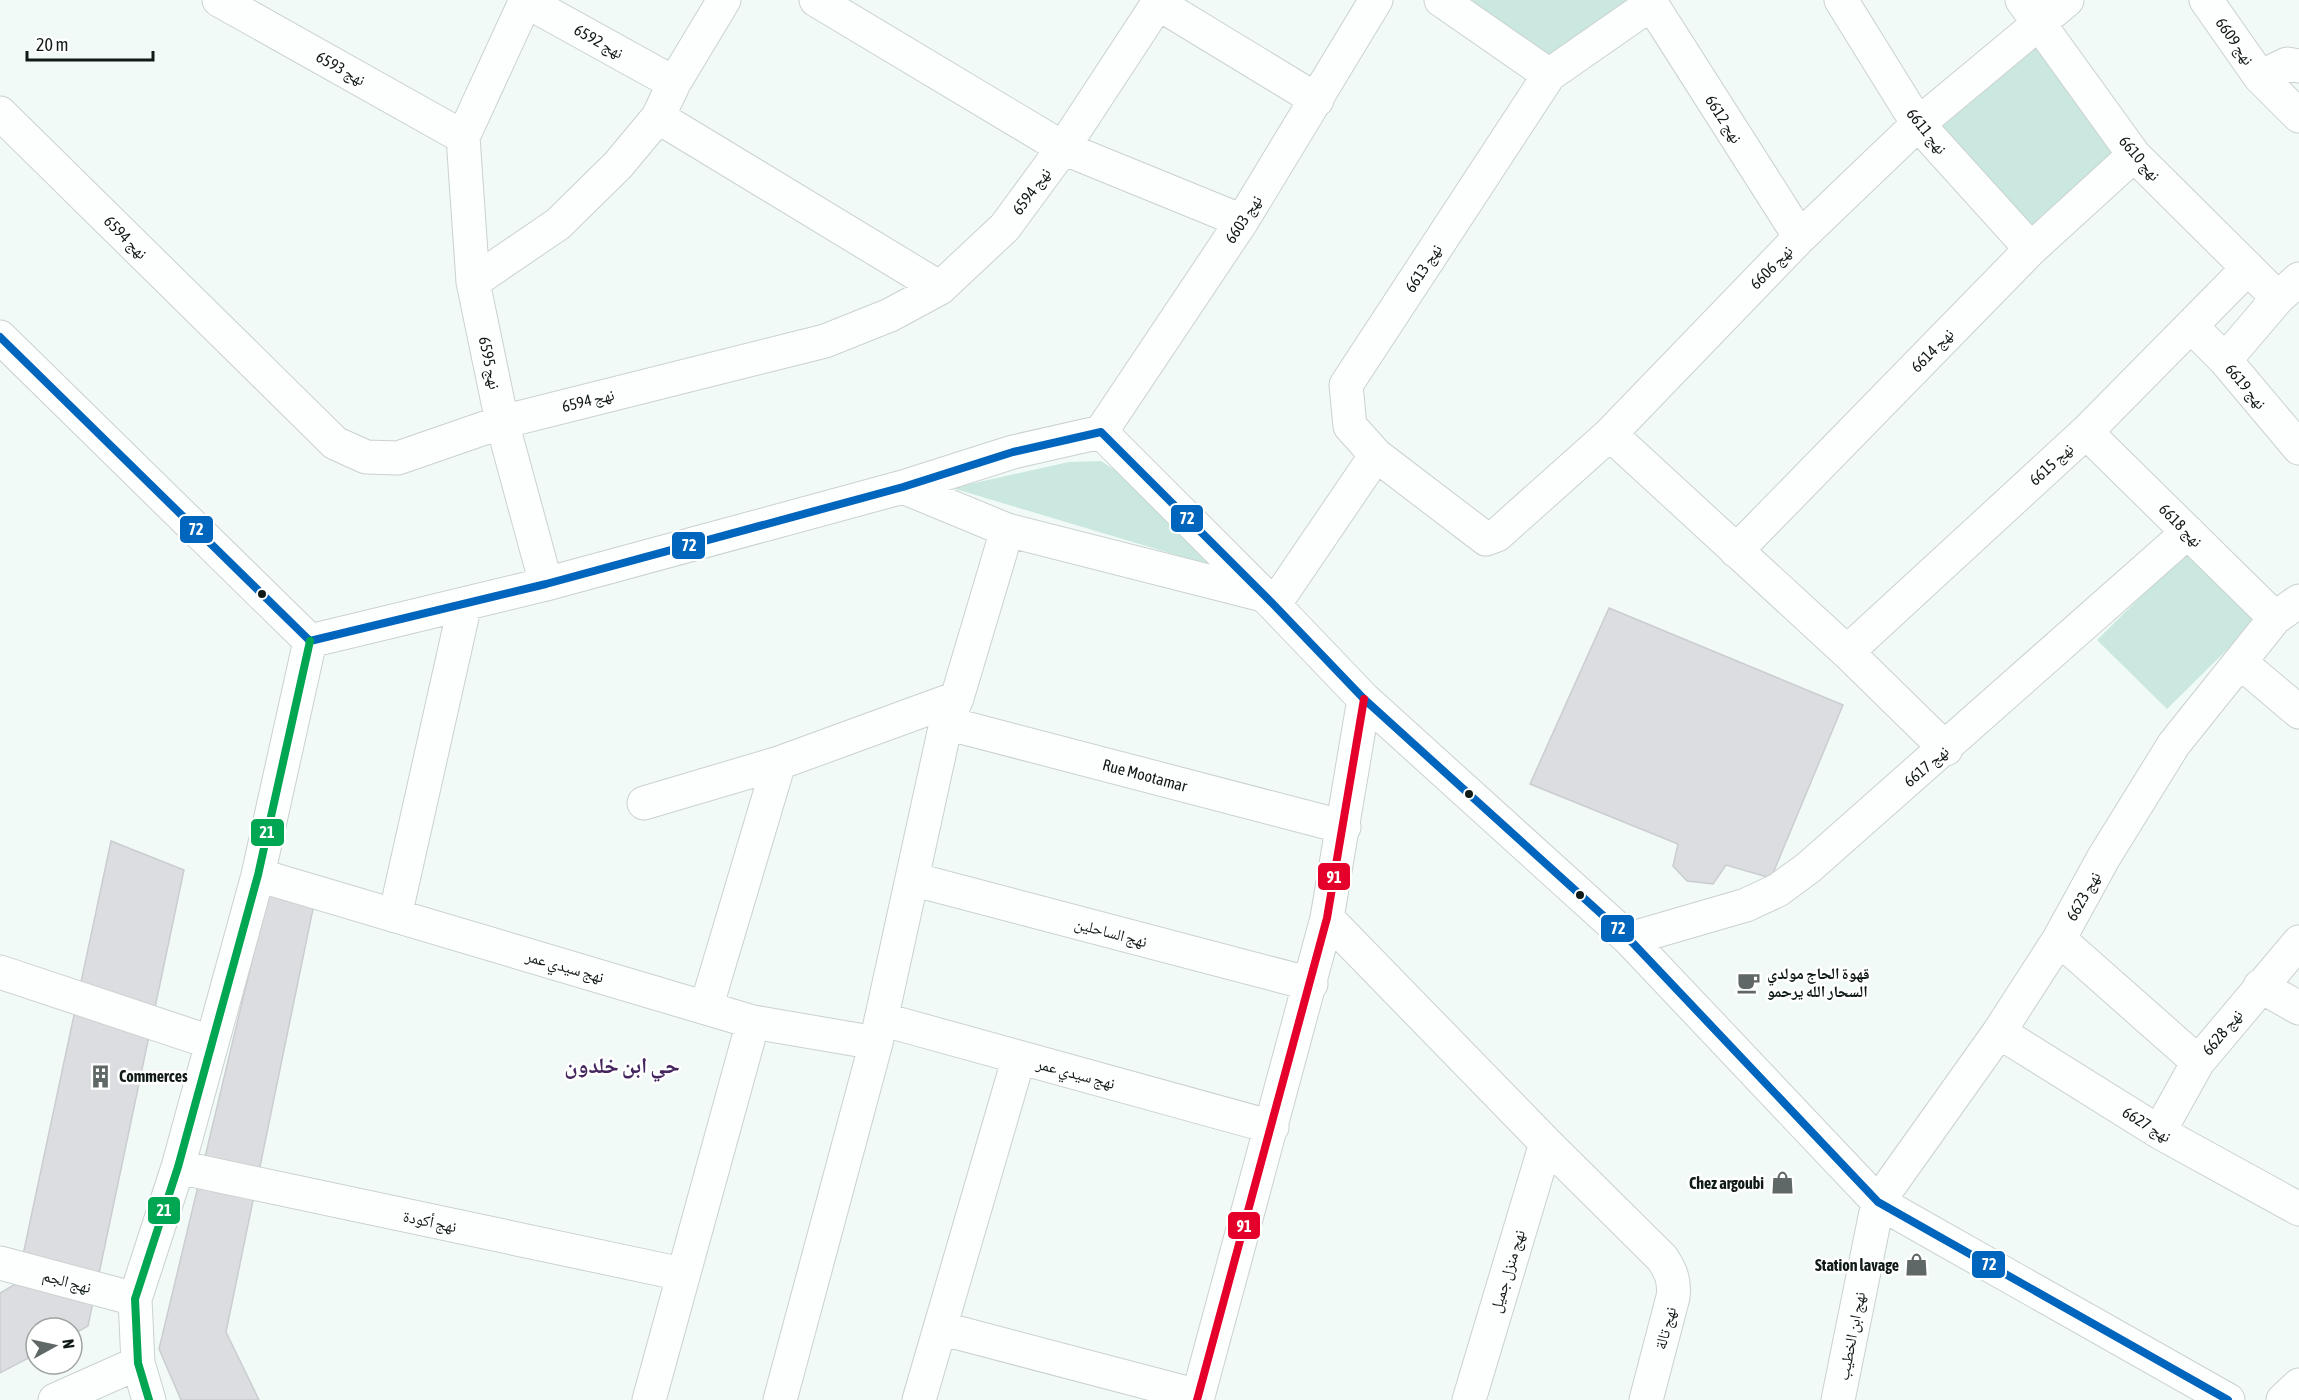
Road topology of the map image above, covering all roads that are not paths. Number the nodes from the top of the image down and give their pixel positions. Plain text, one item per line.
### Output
1 (219, 0) edge
2 (526, 0) edge
3 (724, 0) edge
4 (1376, 0) edge
5 (1441, 0) edge
6 (1840, 0) edge
7 (2067, 0) edge
8 (2206, 0) edge
9 (821, 1) edge
10 (1159, 2) edge
11 (1650, 2) edge
12 (2030, 11) edge
13 (2286, 66) edge
14 (1549, 75) junction
15 (674, 83) junction
16 (1317, 100) junction
17 (0, 113) edge
18 (2299, 116) edge
19 (658, 117) junction
20 (1918, 124) junction
21 (463, 137) junction
22 (1063, 148) junction
23 (2134, 155) junction
24 (1242, 221) junction
25 (1800, 237) junction
26 (2031, 249) junction
27 (2248, 268) junction
28 (473, 282) junction
29 (940, 288) junction
30 (2289, 289) edge
31 (2191, 326) junction
32 (0, 337) edge
33 (2225, 360) junction
34 (502, 422) junction
35 (1101, 432) junction
36 (2086, 432) junction
37 (1610, 434) junction
38 (2299, 448) edge
39 (1377, 455) junction
40 (903, 487) junction
41 (1007, 530) junction
42 (2188, 532) junction
43 (1483, 537) joint
44 (1736, 551) junction
45 (546, 584) junction
46 (1269, 600) junction
47 (465, 604) junction
48 (2287, 609) edge
49 (310, 641) junction
50 (1847, 652) junction
51 (2240, 662) junction
52 (1364, 699) junction
53 (952, 710) junction
54 (2299, 712) edge
55 (1946, 749) junction
56 (779, 763) junction
57 (644, 803) dead end
58 (1344, 827) junction
59 (258, 875) junction
60 (912, 879) junction
61 (395, 916) junction
62 (1327, 918) junction
63 (1629, 939) junction
64 (2059, 939) junction
65 (2299, 942) edge
66 (0, 972) edge
67 (1311, 984) junction
68 (2260, 986) junction
69 (706, 1008) junction
70 (2299, 1008) edge
71 (753, 1022) junction
72 (878, 1031) junction
73 (1999, 1032) junction
74 (210, 1042) junction
75 (1019, 1058) junction
76 (2198, 1062) junction
77 (1272, 1127) junction
78 (2159, 1132) junction
79 (1546, 1143) junction
80 (178, 1167) junction
81 (1878, 1202) junction
82 (2299, 1209) edge
83 (0, 1263) edge
84 (682, 1274) junction
85 (135, 1299) junction
86 (940, 1328) junction
87 (138, 1363) junction
88 (2299, 1385) edge
89 (1198, 1398) edge
90 (55, 1400) edge
91 (149, 1400) edge
92 (649, 1400) edge
93 (780, 1400) edge
94 (919, 1400) edge
95 (1468, 1400) edge
96 (1646, 1400) edge
97 (1839, 1400) edge
98 (2228, 1400) edge
99 (2283, 1400) edge

1 - 21 street, نهج 6593
2 - 15 street, نهج 6592
2 - 21 street
3 - 15 street
4 - 16 street, نهج 6603
5 - 14 street
6 - 20 street, نهج 6611
7 - 12 street, نهج 6606
8 - 13 street, نهج 6609
9 - 22 street
10 - 16 street
10 - 22 street, نهج 6594
11 - 14 street, نهج 6613
11 - 25 street, نهج 6612
12 - 20 street, نهج 6606
12 - 23 street, نهج 6610
13 - 18 street, نهج 6609
14 - 39 street, نهج 6613
15 - 19 street
16 - 24 street, نهج 6603
17 - 34 street, نهج 6594
19 - 28 street
19 - 29 street
20 - 25 street, نهج 6606
20 - 26 street, نهج 6611
21 - 28 street, نهج 6595
22 - 24 street
22 - 29 street, نهج 6594
23 - 26 street, نهج 6614
23 - 27 street, نهج 6610
24 - 35 street, نهج 6603
25 - 37 street, نهج 6606
26 - 44 street, نهج 6614
27 - 30 street, نهج 6610
27 - 31 street, نهج 6615
28 - 34 street, نهج 6595
29 - 34 street, نهج 6594
30 - 33 street
31 - 33 street, نهج 6619
31 - 36 street, نهج 6615
32 - 49 street
33 - 38 street, نهج 6619
34 - 45 street, نهج 6595
35 - 40 street
35 - 46 street
36 - 42 street, نهج 6618
36 - 50 street, نهج 6615
37 - 43 street, نهج 6606
37 - 44 street
39 - 43 street, نهج 6613
39 - 46 street
40 - 41 street
40 - 45 street
41 - 46 street
41 - 53 street
42 - 48 street, نهج 6618
42 - 55 street, نهج 6617
44 - 50 street
45 - 47 street
46 - 52 street
47 - 49 street
47 - 61 street
48 - 51 street, نهج 6623
49 - 59 street
50 - 55 street
51 - 54 street
51 - 64 street, نهج 6623
52 - 58 street
52 - 63 street
53 - 56 street
53 - 58 street, Rue Mootamar
53 - 60 street
55 - 63 street, نهج 6617
56 - 57 street
56 - 69 street
58 - 62 street
59 - 61 street, نهج سيدي عمر
59 - 74 street
60 - 67 street, نهج الساحلين
60 - 72 street
61 - 69 street, نهج سيدي عمر
62 - 67 street
62 - 79 street
63 - 81 street
64 - 73 street, نهج 6623
64 - 76 street
65 - 68 street, نهج 6628
66 - 74 street
67 - 77 street
68 - 70 street
68 - 76 street, نهج 6628
69 - 71 street, نهج سيدي عمر
71 - 72 street, نهج سيدي عمر
71 - 84 street
72 - 75 street, نهج سيدي عمر
72 - 93 street
73 - 78 street, نهج 6627
73 - 81 street, نهج 6623
74 - 80 street
75 - 77 street, نهج سيدي عمر
75 - 86 street
76 - 78 street, نهج 6628
77 - 89 street
78 - 82 street, نهج 6627
79 - 95 street, نهج منزل جميل
79 - 96 street, نهج تالة
80 - 84 street, نهج أكودة
80 - 85 street
81 - 97 street, نهج ابن الخطيب
81 - 98 street
83 - 85 street, نهج الجم
84 - 92 street
85 - 87 street
86 - 89 street
86 - 94 street
87 - 90 street
87 - 91 street
88 - 99 street

